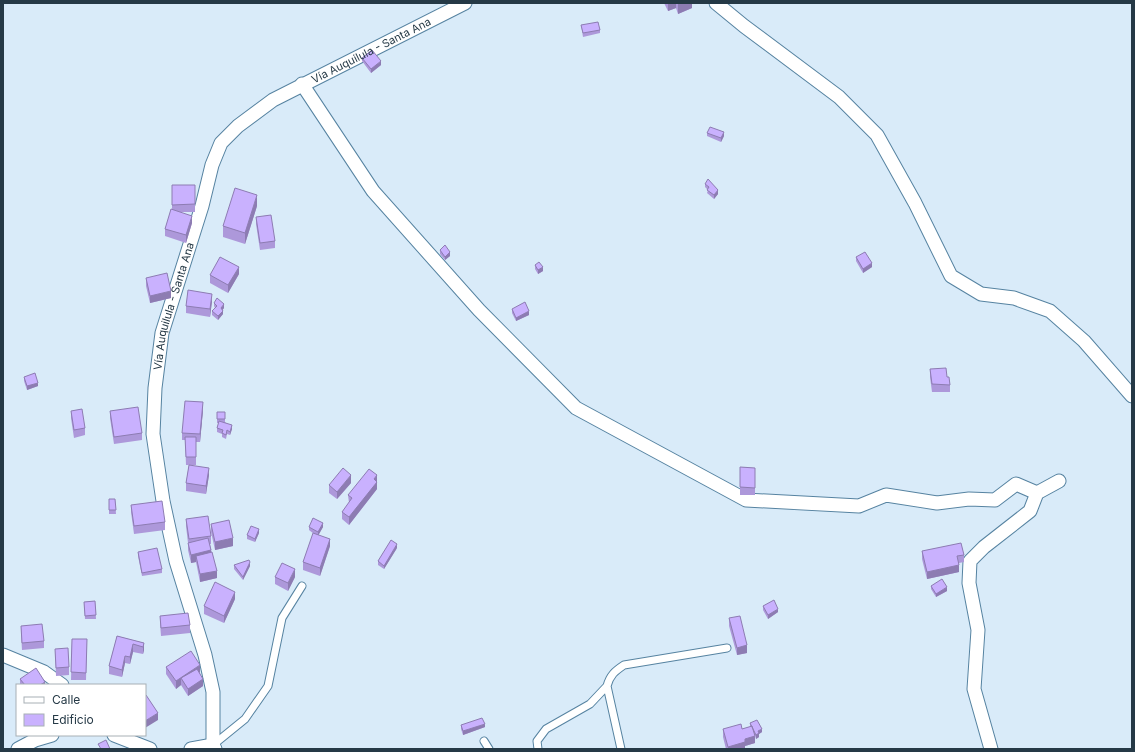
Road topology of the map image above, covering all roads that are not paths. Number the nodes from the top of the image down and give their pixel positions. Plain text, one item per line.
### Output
1 (465, 3) edge
2 (716, 3) edge
3 (302, 84) junction
4 (1132, 396) edge
5 (1059, 481) dead end
6 (1037, 493) junction
7 (302, 586) dead end
8 (727, 648) dead end
9 (3, 655) edge
10 (61, 684) edge
11 (607, 686) junction
12 (49, 736) edge
13 (117, 736) edge
14 (139, 736) edge
15 (484, 741) dead end
16 (213, 748) edge
17 (18, 749) edge
18 (150, 749) edge
19 (156, 749) edge
20 (191, 749) edge
21 (489, 749) edge
22 (538, 749) edge
23 (621, 749) edge
24 (991, 749) edge

1 - 3 street, Vía Auquilula - Santa Ana
2 - 4 street
3 - 6 street
3 - 16 street, Vía Auquilula - Santa Ana
5 - 6 street
6 - 24 street
7 - 16 lane
8 - 11 lane
9 - 10 street
11 - 22 lane
11 - 23 lane
12 - 17 street
13 - 18 street
14 - 19 street
15 - 21 lane
16 - 20 street

